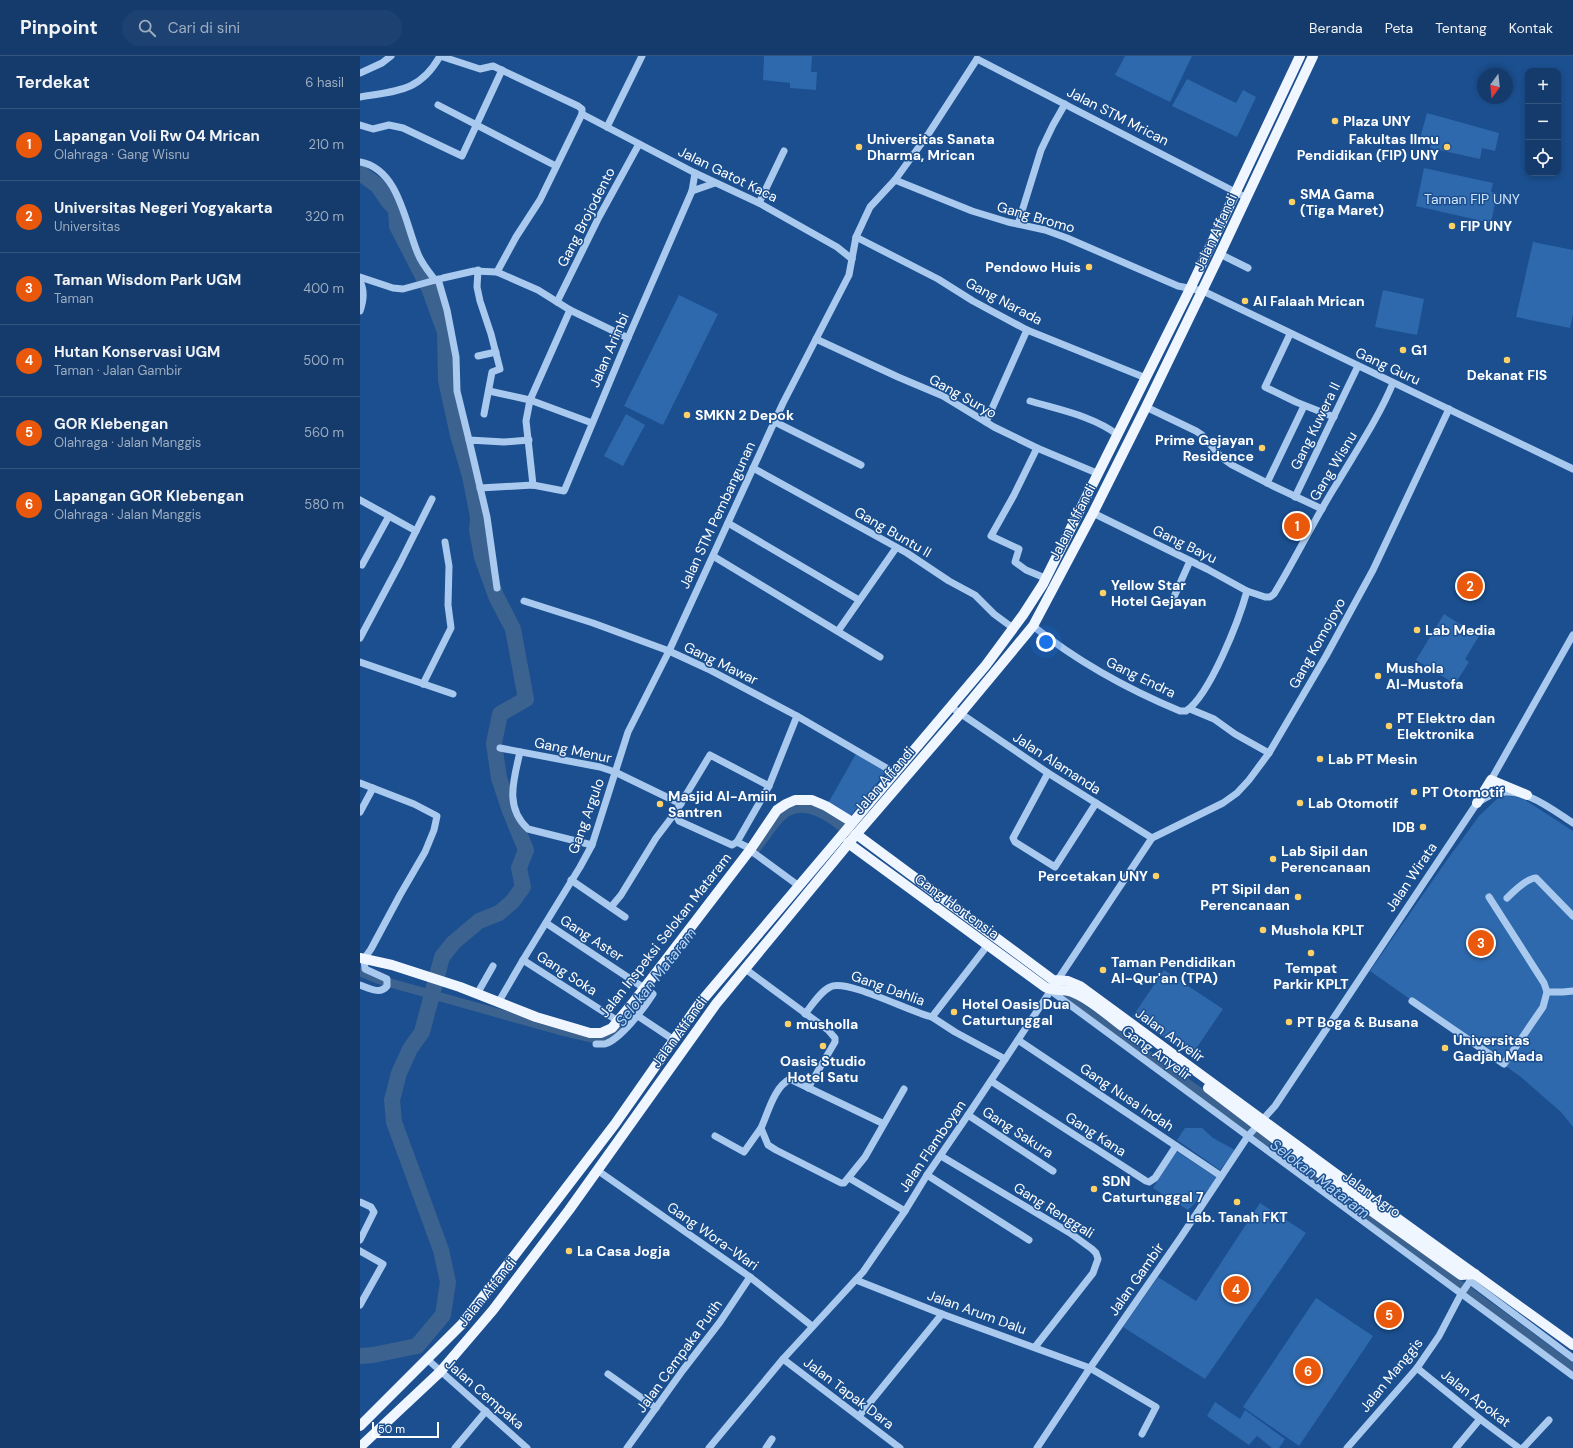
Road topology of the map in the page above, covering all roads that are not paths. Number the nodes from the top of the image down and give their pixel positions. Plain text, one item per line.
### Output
1 (391, 56) edge
2 (440, 56) edge
3 (642, 56) edge
4 (1300, 56) edge
5 (1313, 56) edge
6 (977, 58) edge
7 (502, 70) junction
8 (360, 73) edge
9 (360, 97) edge
10 (438, 104) dead end
11 (1066, 104) junction
12 (582, 114) junction
13 (477, 124) junction
14 (360, 125) edge
15 (607, 127) junction
16 (639, 144) junction
17 (784, 151) dead end
18 (360, 162) edge
19 (556, 166) junction
20 (695, 173) junction
21 (895, 180) junction
22 (715, 183) junction
23 (692, 191) junction
24 (1237, 192) junction
25 (1247, 198) junction
26 (759, 203) junction
27 (1018, 224) junction
28 (856, 237) junction
29 (837, 247) junction
30 (854, 248) junction
31 (1220, 254) junction
32 (852, 259) junction
33 (1248, 268) dead end
34 (478, 270) junction
35 (497, 272) junction
36 (360, 277) edge
37 (360, 280) edge
38 (436, 280) junction
39 (1190, 289) junction
40 (1203, 291) junction
41 (557, 302) junction
42 (570, 310) junction
43 (360, 311) edge
44 (1027, 330) junction
45 (1290, 334) junction
46 (628, 338) junction
47 (816, 339) junction
48 (496, 352) junction
49 (478, 356) dead end
50 (1358, 366) junction
51 (1146, 378) junction
52 (1393, 383) junction
53 (488, 391) junction
54 (530, 400) junction
55 (1030, 401) dead end
56 (1304, 406) junction
57 (1146, 407) junction
58 (1449, 409) junction
59 (484, 414) dead end
60 (1334, 417) junction
61 (774, 422) junction
62 (986, 422) junction
63 (592, 423) junction
64 (1118, 435) junction
65 (469, 440) junction
66 (529, 440) junction
67 (1037, 448) junction
68 (861, 465) dead end
69 (753, 468) junction
70 (1573, 469) edge
71 (1099, 474) junction
72 (1267, 483) junction
73 (533, 485) junction
74 (480, 488) junction
75 (1295, 497) junction
76 (432, 499) dead end
77 (360, 500) edge
78 (1322, 509) junction
79 (1094, 513) junction
80 (389, 516) junction
81 (728, 523) junction
82 (416, 531) junction
83 (445, 542) dead end
84 (896, 548) junction
85 (713, 556) junction
86 (1190, 561) junction
87 (362, 566) dead end
88 (1044, 581) junction
89 (497, 588) dead end
90 (1053, 589) junction
91 (1247, 591) junction
92 (1265, 597) joint
93 (1173, 599) dead end
94 (859, 600) junction
95 (524, 601) dead end
96 (1033, 626) junction
97 (1013, 628) junction
98 (838, 631) junction
99 (1573, 635) edge
100 (360, 638) edge
101 (669, 651) junction
102 (880, 658) dead end
103 (360, 662) edge
104 (423, 684) junction
105 (453, 694) dead end
106 (951, 707) junction
107 (1190, 709) junction
108 (960, 714) junction
109 (797, 716) junction
110 (500, 748) dead end
111 (520, 752) junction
112 (1269, 753) junction
113 (615, 772) junction
114 (895, 773) junction
115 (1048, 773) junction
116 (1491, 780) junction
117 (360, 783) edge
118 (769, 786) junction
119 (373, 788) junction
120 (1527, 795) junction
121 (1096, 803) junction
122 (1477, 803) junction
123 (681, 804) junction
124 (360, 812) edge
125 (675, 813) junction
126 (1573, 823) edge
127 (850, 824) junction
128 (856, 834) junction
129 (1152, 838) junction
130 (737, 842) junction
131 (848, 843) junction
132 (592, 845) junction
133 (752, 851) junction
134 (571, 880) junction
135 (799, 886) junction
136 (1489, 898) dead end
137 (1507, 898) dead end
138 (611, 907) junction
139 (1573, 916) edge
140 (625, 917) dead end
141 (546, 924) junction
142 (987, 946) junction
143 (362, 958) edge
144 (523, 960) junction
145 (493, 966) dead end
146 (744, 968) junction
147 (360, 985) edge
148 (1053, 987) junction
149 (647, 990) junction
150 (1573, 990) edge
151 (1547, 992) junction
152 (477, 994) junction
153 (1412, 1001) dead end
154 (498, 1003) junction
155 (805, 1014) junction
156 (638, 1016) junction
157 (932, 1018) junction
158 (618, 1022) junction
159 (674, 1040) junction
160 (1018, 1040) junction
161 (596, 1044) dead end
162 (685, 1047) junction
163 (1005, 1059) junction
164 (991, 1081) junction
165 (808, 1088) junction
166 (904, 1089) dead end
167 (968, 1115) junction
168 (884, 1124) junction
169 (1258, 1124) junction
170 (761, 1128) junction
171 (1248, 1135) junction
172 (715, 1136) dead end
173 (1176, 1146) junction
174 (941, 1156) junction
175 (597, 1170) junction
176 (1053, 1171) dead end
177 (927, 1175) junction
178 (1221, 1176) junction
179 (849, 1178) junction
180 (360, 1202) edge
181 (905, 1211) junction
182 (360, 1240) edge
183 (1029, 1240) dead end
184 (360, 1251) edge
185 (750, 1278) junction
186 (856, 1280) junction
187 (1471, 1280) junction
188 (1462, 1292) junction
189 (360, 1305) edge
190 (942, 1314) junction
191 (812, 1326) junction
192 (1573, 1345) edge
193 (1035, 1347) junction
194 (1573, 1358) edge
195 (427, 1359) junction
196 (782, 1359) junction
197 (1090, 1368) junction
198 (1417, 1368) junction
199 (440, 1372) junction
200 (608, 1374) dead end
201 (1573, 1376) edge
202 (656, 1408) junction
203 (486, 1410) junction
204 (860, 1416) junction
205 (1480, 1419) junction
206 (1549, 1420) dead end
207 (360, 1426) edge
208 (1142, 1434) dead end
209 (772, 1438) dead end
210 (360, 1447) edge
211 (1518, 1447) edge
212 (455, 1448) edge
213 (527, 1448) edge
214 (627, 1448) edge
215 (709, 1448) edge
216 (766, 1448) edge
217 (900, 1448) edge
218 (1037, 1448) edge
219 (1347, 1448) edge
220 (1456, 1448) edge

1 - 8 street
2 - 7 street, Jalan Gatot Kaca
2 - 9 street
3 - 15 street
4 - 24 main road, Jalan Affandi
5 - 25 main road, Jalan Affandi
6 - 11 street, Jalan STM Mrican
6 - 21 street, Jalan STM Pembangunan
7 - 12 street, Jalan Gatot Kaca
7 - 13 street
10 - 13 street
11 - 24 street, Jalan STM Mrican
11 - 27 street
12 - 15 street, Jalan Gatot Kaca
12 - 19 street
13 - 14 street
13 - 19 street
15 - 16 street, Jalan Gatot Kaca
16 - 20 street, Jalan Gatot Kaca
16 - 41 street, Gang Brojodento
17 - 26 street
18 - 38 street
19 - 35 street
20 - 22 street, Jalan Gatot Kaca
20 - 23 street, Jalan Arimbi
21 - 27 street, Gang Bromo
21 - 28 street, Jalan STM Pembangunan
22 - 23 street
22 - 26 street, Jalan Gatot Kaca
23 - 46 street, Jalan Arimbi
24 - 25 street, Jalan STM Mrican
24 - 39 main road, Jalan Affandi
25 - 31 main road, Jalan Affandi
26 - 29 street, Jalan Gatot Kaca
27 - 39 street, Gang Bromo
28 - 30 street, Jalan STM Pembangunan
28 - 44 street, Gang Narada
29 - 30 street, Jalan Gatot Kaca
29 - 32 street, Jalan Gatot Kaca
30 - 32 street, Jalan STM Pembangunan
31 - 33 street
31 - 40 main road, Jalan Affandi
32 - 47 street, Jalan STM Pembangunan
34 - 35 street
34 - 38 street
34 - 48 street
35 - 41 street
36 - 38 street
37 - 43 street
38 - 65 street
39 - 40 street, Gang Guru
39 - 51 main road, Jalan Affandi
40 - 45 street, Gang Guru
40 - 57 main road, Jalan Affandi
41 - 42 street
42 - 46 street
42 - 54 street
44 - 51 street, Gang Narada
44 - 62 street
45 - 50 street, Gang Guru
45 - 56 street
46 - 63 street, Jalan Arimbi
47 - 61 street, Jalan STM Pembangunan
47 - 62 street, Gang Suryo
48 - 49 street
48 - 53 street
50 - 52 street, Gang Guru
50 - 60 street, Gang Kuwera II
51 - 64 main road, Jalan Affandi
52 - 58 street, Gang Guru
52 - 78 street, Gang Wisnu
53 - 54 street
53 - 59 street
54 - 63 street
54 - 66 street
55 - 64 street
56 - 60 street
56 - 72 street
57 - 72 street
57 - 79 main road, Jalan Affandi
58 - 70 street, Gang Guru
58 - 112 street, Gang Komojoyo
60 - 75 street, Gang Kuwera II
61 - 68 street
61 - 69 street, Jalan STM Pembangunan
62 - 67 street, Gang Suryo
63 - 73 street, Jalan Arimbi
64 - 71 main road, Jalan Affandi
65 - 66 street
65 - 74 street
66 - 73 street
67 - 71 street, Gang Suryo
67 - 88 street
69 - 81 street, Jalan STM Pembangunan
69 - 84 street, Gang Buntu II
71 - 88 main road, Jalan Affandi
72 - 75 street
73 - 74 street
74 - 89 street
75 - 78 street
76 - 82 street
77 - 80 street
78 - 92 street, Gang Wisnu
79 - 86 street, Gang Bayu
79 - 90 main road, Jalan Affandi
80 - 82 street
80 - 87 street
81 - 85 street, Jalan STM Pembangunan
81 - 94 street
82 - 100 street
83 - 104 street
84 - 94 street
84 - 97 street, Gang Buntu II
85 - 98 street
85 - 101 street, Jalan STM Pembangunan
86 - 91 street, Gang Bayu
86 - 93 street
88 - 90 main road
88 - 97 main road, Jalan Affandi
90 - 96 main road, Jalan Affandi
91 - 92 street, Gang Bayu
91 - 107 street, Gang Endra
94 - 98 street
95 - 101 street, Gang Mawar
96 - 107 street, Gang Endra
96 - 108 main road, Jalan Affandi
97 - 106 main road, Jalan Affandi
98 - 102 street
99 - 116 street, Jalan Wirata
101 - 109 street, Gang Mawar
101 - 113 street, Gang Argulo
103 - 104 street
104 - 105 street
106 - 108 street, Jalan Alamanda
106 - 114 main road, Jalan Affandi
107 - 112 street
108 - 115 street, Jalan Alamanda
108 - 128 main road, Jalan Affandi
109 - 114 street, Gang Mawar
109 - 118 street
110 - 111 street, Gang Menur
111 - 113 street, Gang Menur
111 - 132 street
112 - 129 street, Gang Komojoyo
113 - 123 street, Gang Menur
113 - 132 street, Gang Argulo
114 - 127 main road, Jalan Affandi
115 - 121 street, Jalan Alamanda
115 - 121 street
116 - 120 main road
116 - 122 main road, Jalan Wirata
117 - 119 street
118 - 123 street
118 - 130 street
119 - 124 street
119 - 143 street
120 - 122 street
120 - 126 street
121 - 129 street, Jalan Alamanda
122 - 169 street, Jalan Wirata
123 - 125 street
125 - 130 street
125 - 138 street
127 - 133 main road, Jalan Inspeksi Selokan Mataram
127 - 135 main road, Jalan Affandi
128 - 131 main road, Jalan Affandi
128 - 148 main road, Gang Hortensia
129 - 148 street, Jalan Flamboyan
130 - 133 street
131 - 142 main road, Gang Hortensia
131 - 146 main road, Jalan Affandi
132 - 134 street, Gang Argulo
133 - 135 street
133 - 149 main road, Jalan Inspeksi Selokan Mataram
134 - 138 street
134 - 141 street, Gang Argulo
135 - 159 main road, Jalan Affandi
136 - 151 street
137 - 139 street
138 - 140 street
141 - 144 street, Gang Argulo
141 - 149 street, Gang Aster
142 - 148 main road, Gang Hortensia
142 - 157 street, Gang Dahlia
143 - 147 street
143 - 152 main road, Jalan Inspeksi Selokan Mataram
144 - 154 street, Gang Argulo
144 - 158 street, Gang Soka
145 - 152 street
146 - 155 street
146 - 162 main road, Jalan Affandi
148 - 160 street, Jalan Flamboyan
148 - 169 main road, Jalan Anyelir
148 - 171 street, Gang Anyelir
149 - 156 street
149 - 158 main road, Jalan Inspeksi Selokan Mataram
150 - 151 street
151 - 153 street
152 - 154 main road, Jalan Inspeksi Selokan Mataram
154 - 158 main road, Jalan Inspeksi Selokan Mataram
155 - 157 street, Gang Dahlia
155 - 165 street
156 - 159 street
156 - 161 street
157 - 163 street
159 - 162 main road
159 - 195 main road, Jalan Affandi
160 - 163 street, Jalan Flamboyan
160 - 173 street, Gang Nusa Indah
162 - 175 main road, Jalan Affandi
163 - 164 street, Jalan Flamboyan
164 - 167 street, Jalan Flamboyan
164 - 173 street, Gang Kana
165 - 168 street
165 - 170 street
166 - 168 street
167 - 174 street, Jalan Flamboyan
167 - 176 street, Gang Sakura
168 - 179 street
169 - 171 street, Jalan Gambir
169 - 187 main road, Jalan Agro
170 - 172 street
170 - 179 street
171 - 178 street, Jalan Gambir
171 - 188 street, Gang Anyelir
173 - 178 street, Gang Nusa Indah
174 - 177 street, Jalan Flamboyan
174 - 193 street, Gang Renggali
175 - 185 street, Gang Wora-Wari
175 - 199 main road, Jalan Affandi
177 - 181 street, Jalan Flamboyan
177 - 183 street
178 - 197 street, Jalan Gambir
179 - 181 street
180 - 182 street
181 - 186 street, Jalan Flamboyan
184 - 189 street
185 - 191 street, Gang Wora-Wari
185 - 202 street, Jalan Cempaka Putih
186 - 190 street, Jalan Arum Dalu
186 - 191 street, Jalan Flamboyan
187 - 188 street, Jalan Manggis
187 - 192 main road
187 - 194 street
188 - 198 street, Jalan Manggis
188 - 201 street, Gang Anyelir
190 - 193 street, Jalan Arum Dalu
190 - 204 street
191 - 196 street, Jalan Flamboyan
193 - 197 street, Jalan Arum Dalu
195 - 199 street, Jalan Cempaka
195 - 207 main road, Jalan Affandi
196 - 204 street, Jalan Tapak Dara
196 - 215 street, Jalan Flamboyan
197 - 208 street, Jalan Arum Dalu
197 - 218 street, Jalan Gambir
198 - 205 street, Jalan Apokat
198 - 219 street, Jalan Manggis
199 - 203 street, Jalan Cempaka
199 - 210 main road, Jalan Affandi
200 - 202 street
202 - 214 street, Jalan Cempaka Putih
203 - 212 street
203 - 213 street, Jalan Cempaka
204 - 217 street, Jalan Tapak Dara
205 - 211 street, Jalan Apokat
205 - 220 street
206 - 211 street
209 - 216 street

